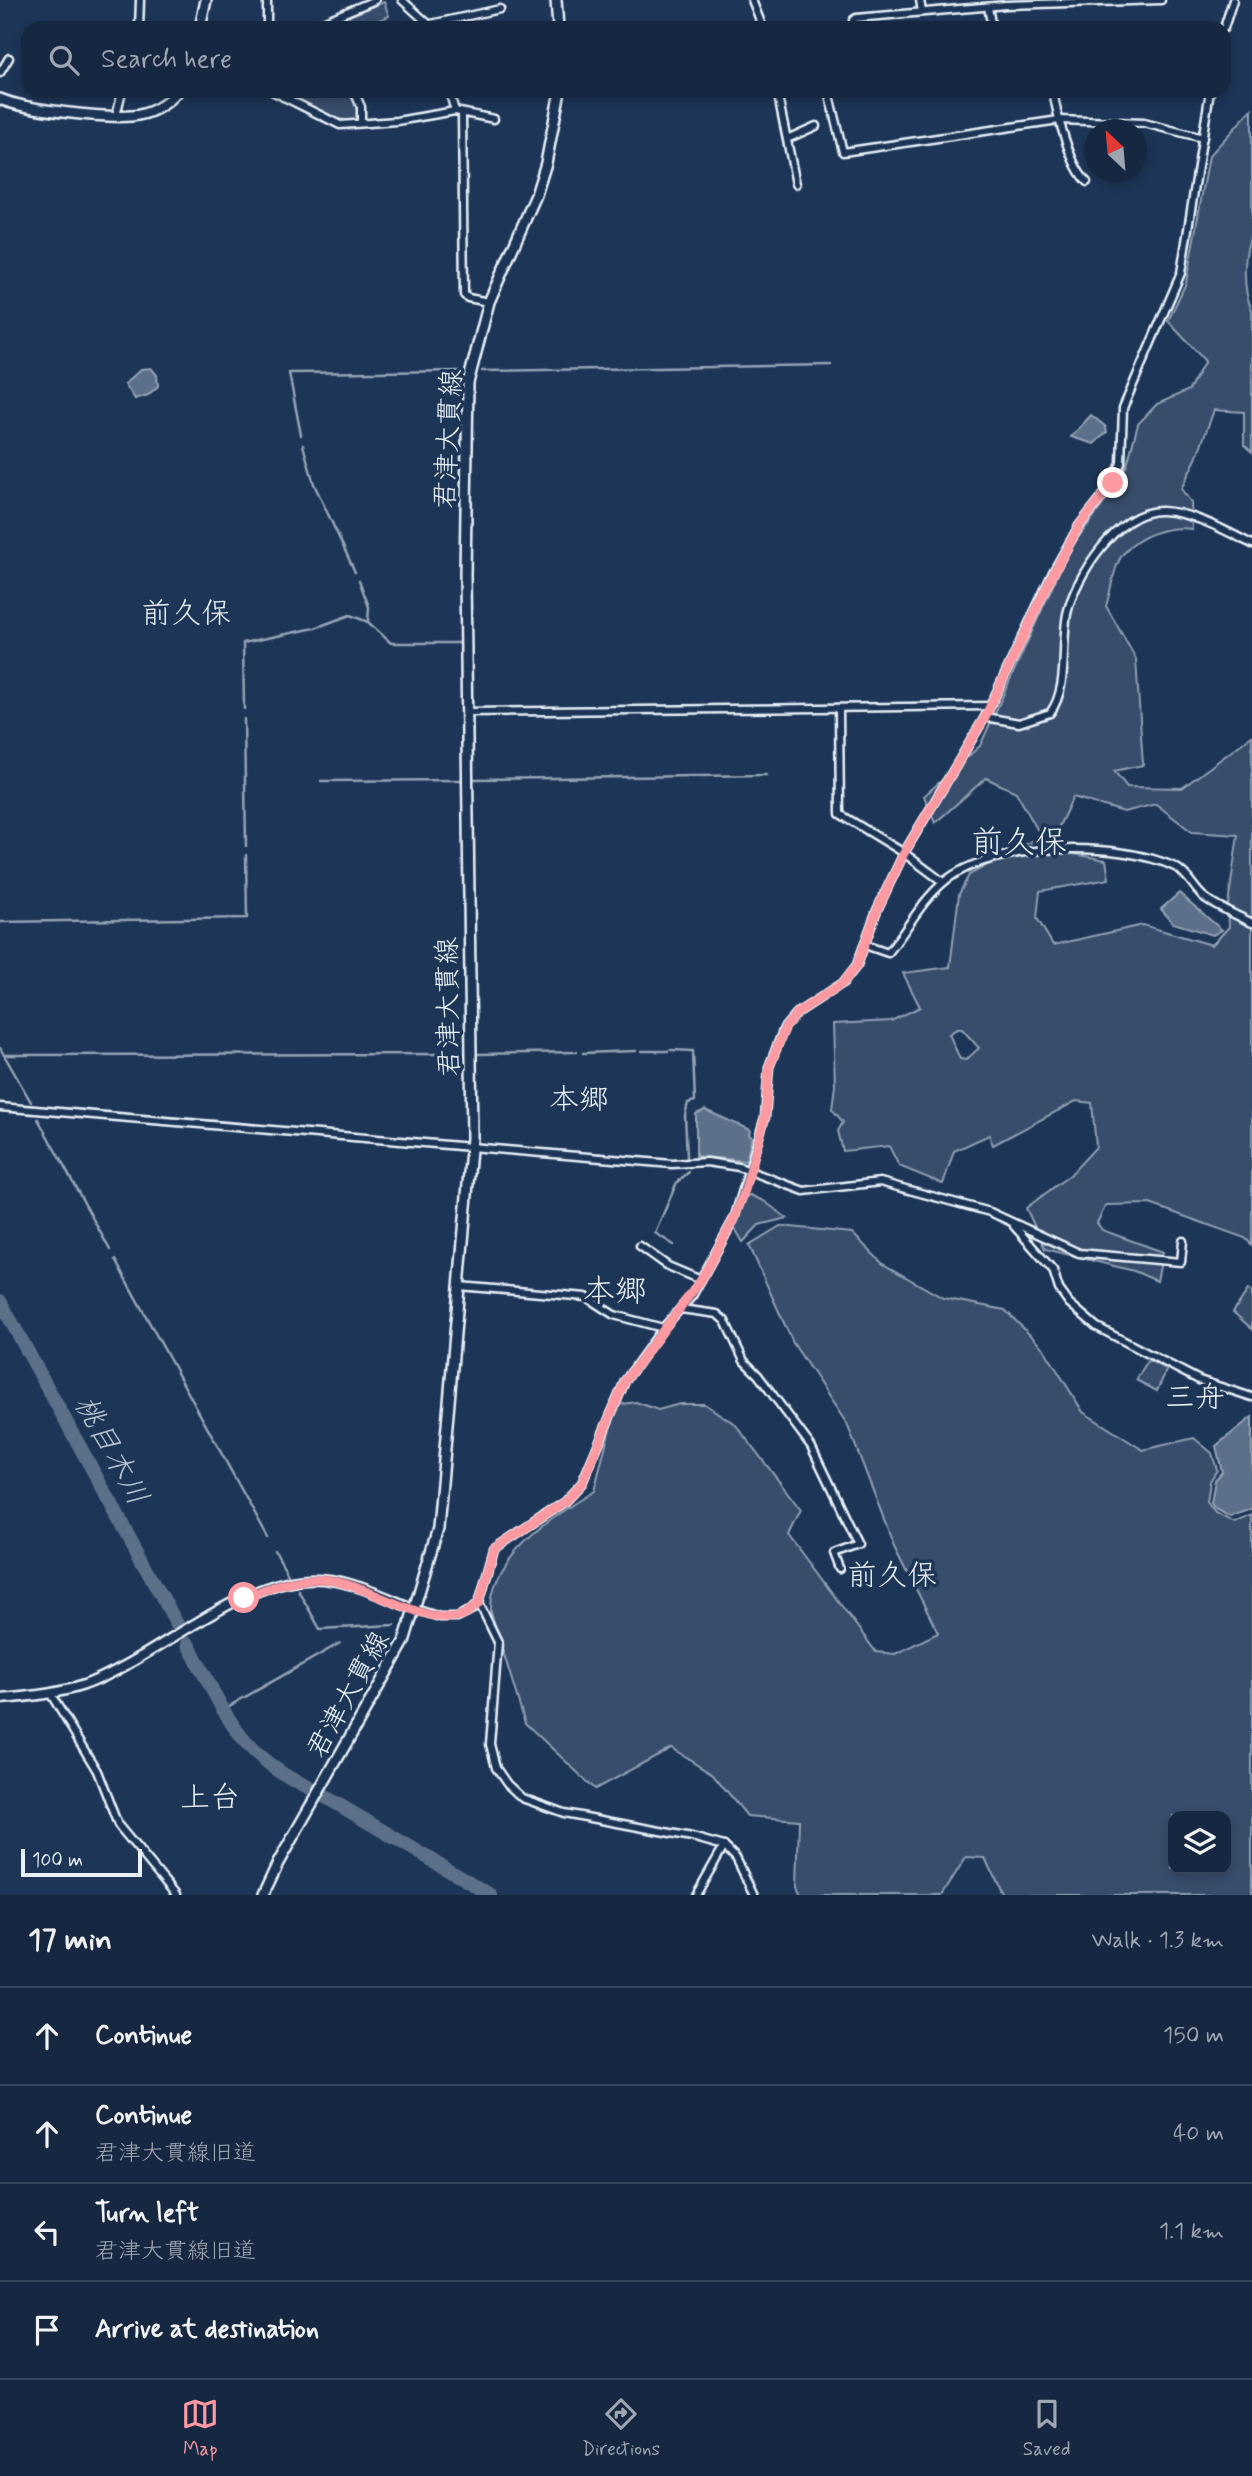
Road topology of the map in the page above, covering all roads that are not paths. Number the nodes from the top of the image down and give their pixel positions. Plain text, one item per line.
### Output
1 (140, 0) edge
2 (206, 0) edge
3 (267, 0) edge
4 (375, 0) edge
5 (402, 0) edge
6 (556, 0) edge
7 (752, 0) edge
8 (920, 0) edge
9 (1161, 0) edge
10 (1233, 0) edge
11 (362, 3) edge
12 (988, 7) junction
13 (500, 9) dead end
14 (922, 12) junction
15 (139, 21) edge
16 (202, 21) edge
17 (267, 21) edge
18 (323, 21) edge
19 (426, 21) edge
20 (452, 21) edge
21 (558, 21) edge
22 (760, 21) edge
23 (854, 21) edge
24 (991, 21) edge
25 (1226, 21) edge
26 (9, 58) dead end
27 (0, 73) edge
28 (120, 98) edge
29 (172, 98) edge
30 (285, 98) edge
31 (358, 98) edge
32 (452, 98) edge
33 (558, 98) edge
34 (778, 98) edge
35 (830, 98) edge
36 (1054, 98) edge
37 (1209, 98) edge
38 (0, 99) edge
39 (459, 112) junction
40 (116, 116) junction
41 (494, 119) dead end
42 (1059, 120) junction
43 (361, 123) junction
44 (816, 126) dead end
45 (1203, 138) junction
46 (787, 139) junction
47 (1084, 179) edge
48 (796, 184) dead end
49 (489, 302) junction
50 (1252, 544) edge
51 (990, 706) junction
52 (839, 708) junction
53 (467, 712) junction
54 (985, 717) junction
55 (904, 853) junction
56 (943, 882) junction
57 (1252, 923) edge
58 (865, 945) junction
59 (0, 1107) edge
60 (471, 1148) junction
61 (750, 1170) junction
62 (1013, 1224) junction
63 (1183, 1241) dead end
64 (640, 1246) dead end
65 (701, 1280) junction
66 (459, 1286) junction
67 (681, 1309) junction
68 (663, 1328) junction
69 (1252, 1397) edge
70 (840, 1569) dead end
71 (479, 1603) junction
72 (415, 1609) junction
73 (50, 1693) junction
74 (0, 1699) edge
75 (724, 1846) junction
76 (176, 1895) edge
77 (263, 1895) edge
78 (696, 1895) edge
79 (754, 1895) edge

1 - 15 street
2 - 16 main road
3 - 17 street
4 - 11 street
5 - 19 street
6 - 21 main road
7 - 22 street
8 - 14 street
9 - 12 street
10 - 25 street
11 - 18 street
12 - 14 street
12 - 24 street
13 - 20 street
14 - 23 street
26 - 27 street
28 - 40 street
29 - 40 main road
30 - 43 street
31 - 43 street
32 - 39 street
33 - 49 main road, 君津大貫線
34 - 46 street
35 - 42 street
36 - 42 street
37 - 45 street
38 - 40 main road
39 - 41 street
39 - 43 street
39 - 49 street
42 - 45 street
42 - 47 street
44 - 46 street
45 - 51 street
46 - 48 street
49 - 53 main road, 君津大貫線
50 - 54 street
51 - 52 street
51 - 54 street
52 - 53 street
52 - 55 street
53 - 60 main road, 君津大貫線
54 - 55 street
55 - 56 street
55 - 58 street
56 - 57 street
56 - 58 street
58 - 61 street
59 - 60 street
60 - 61 street
60 - 66 main road, 君津大貫線
61 - 62 street
61 - 65 street
62 - 63 street
62 - 69 street
64 - 65 street
65 - 67 street
66 - 68 street
66 - 72 main road, 君津大貫線
67 - 68 street
67 - 70 street
68 - 71 street
71 - 72 street
71 - 75 street
72 - 73 street
72 - 77 main road, 君津大貫線
73 - 74 street
73 - 76 street
75 - 78 street
75 - 79 street

